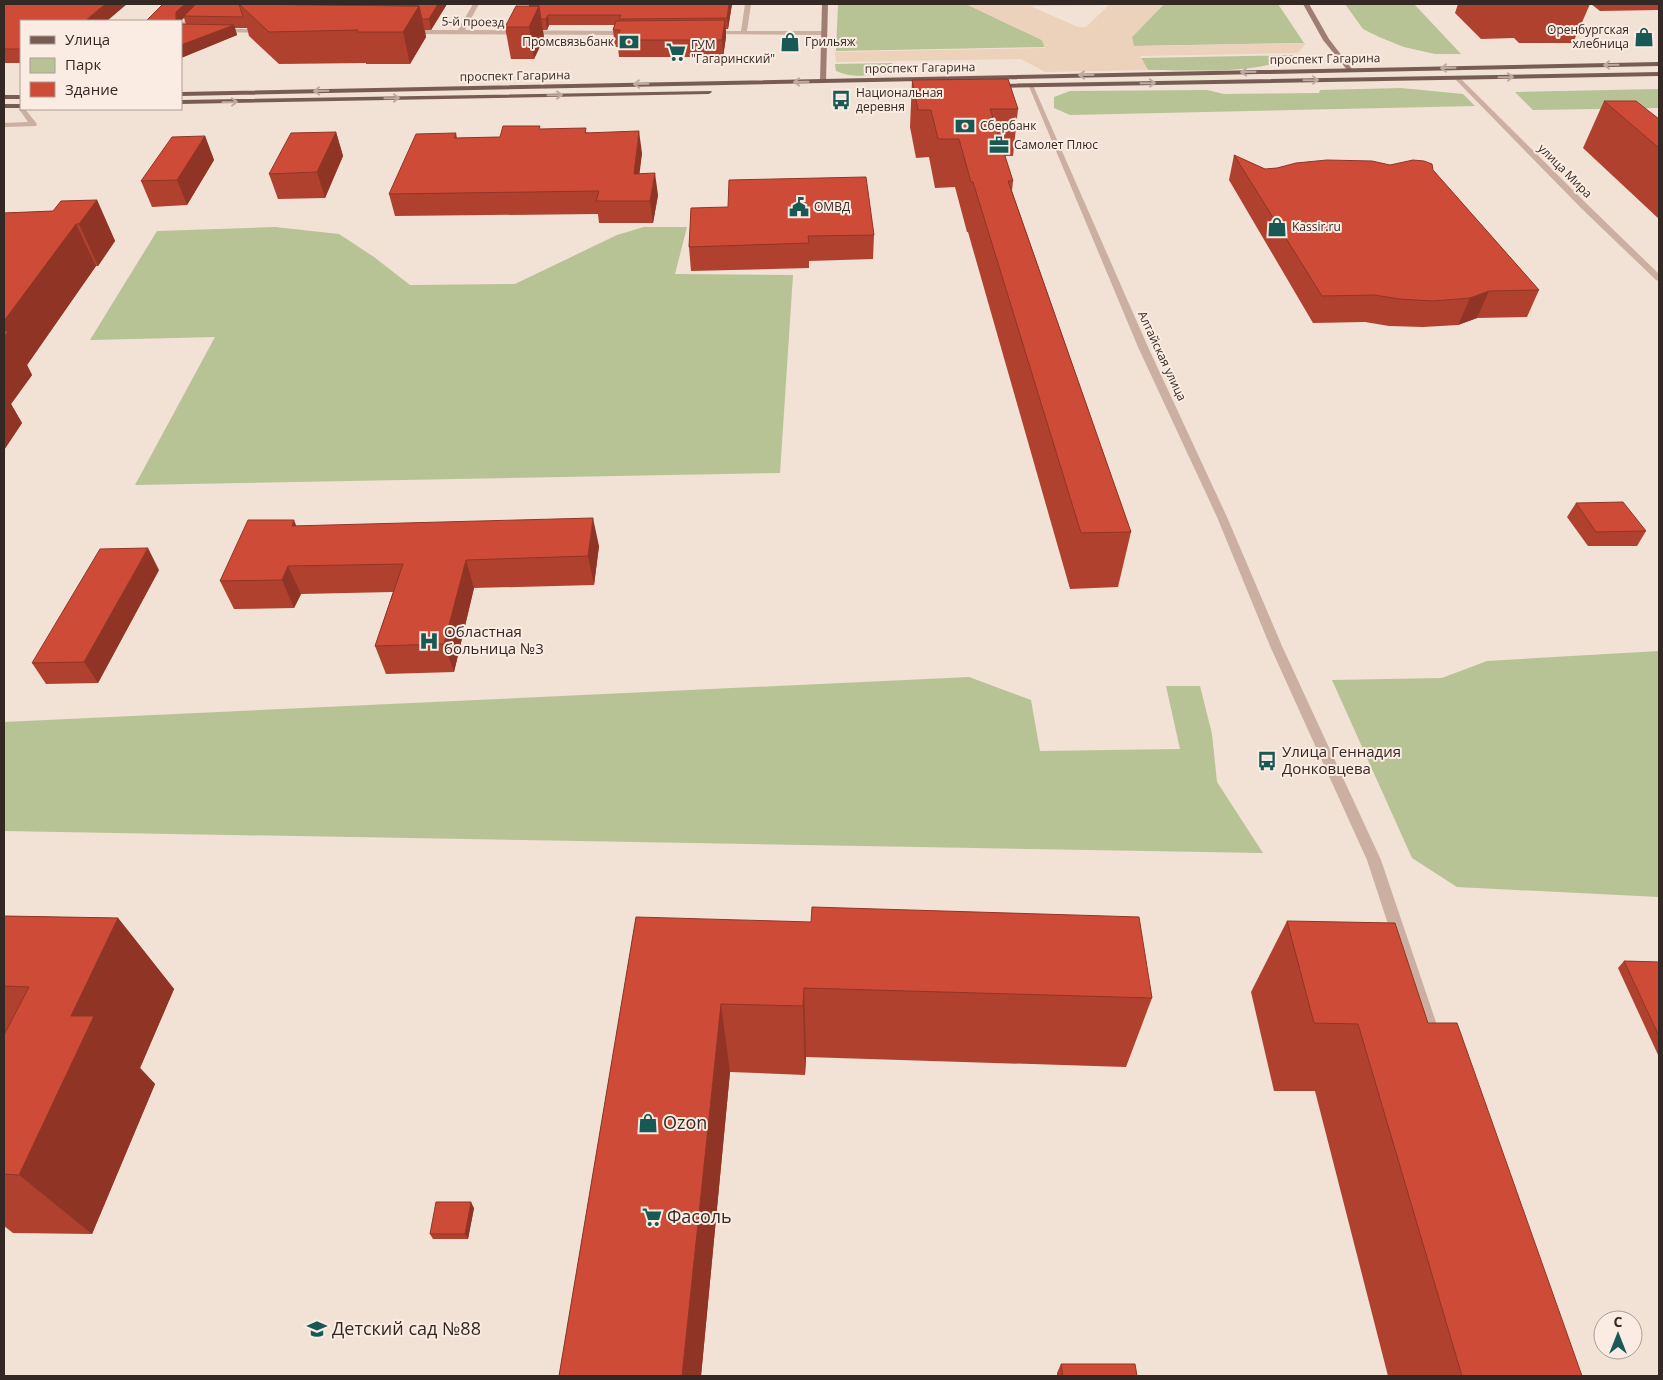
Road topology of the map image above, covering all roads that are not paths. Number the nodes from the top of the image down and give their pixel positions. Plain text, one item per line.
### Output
1 (205, 4) edge
2 (476, 4) edge
3 (748, 4) edge
4 (825, 4) edge
5 (1306, 4) edge
6 (182, 28) edge
7 (182, 29) edge
8 (191, 31) edge
9 (211, 31) edge
10 (271, 32) edge
11 (400, 32) edge
12 (460, 33) junction
13 (640, 33) edge
14 (697, 33) edge
15 (744, 33) junction
16 (824, 33) junction
17 (1659, 64) edge
18 (1350, 70) junction
19 (1659, 74) edge
20 (1026, 76) junction
21 (1457, 78) junction
22 (1358, 80) junction
23 (824, 81) junction
24 (1030, 85) junction
25 (983, 86) edge
26 (825, 89) dead end
27 (716, 92) dead end
28 (182, 94) edge
29 (4, 97) edge
30 (20, 97) edge
31 (182, 102) edge
32 (4, 106) edge
33 (20, 107) edge
34 (23, 110) edge
35 (4, 125) edge
36 (1659, 278) edge
37 (1436, 1048) edge

1 - 6 street
2 - 12 street
3 - 15 street
4 - 16 street
5 - 18 street
7 - 8 street
9 - 10 street
11 - 12 street, 5-й проезд
12 - 13 street, 5-й проезд
14 - 15 street
15 - 16 street
16 - 23 street
17 -> 18 main road, проспект Гагарина
18 -> 20 main road, проспект Гагарина
18 - 22 main road
21 -> 19 main road, проспект Гагарина
20 - 23 main road, проспект Гагарина
20 - 24 main road, Алтайская улица
21 - 22 main road, проспект Гагарина
21 - 36 street, улица Мира
24 -> 22 main road, проспект Гагарина
23 - 26 main road
23 -> 28 main road, проспект Гагарина
24 - 25 main road, проспект Гагарина
24 - 37 street, Алтайская улица
31 -> 27 main road, проспект Гагарина
29 - 30 main road
32 - 33 main road
34 - 35 street

